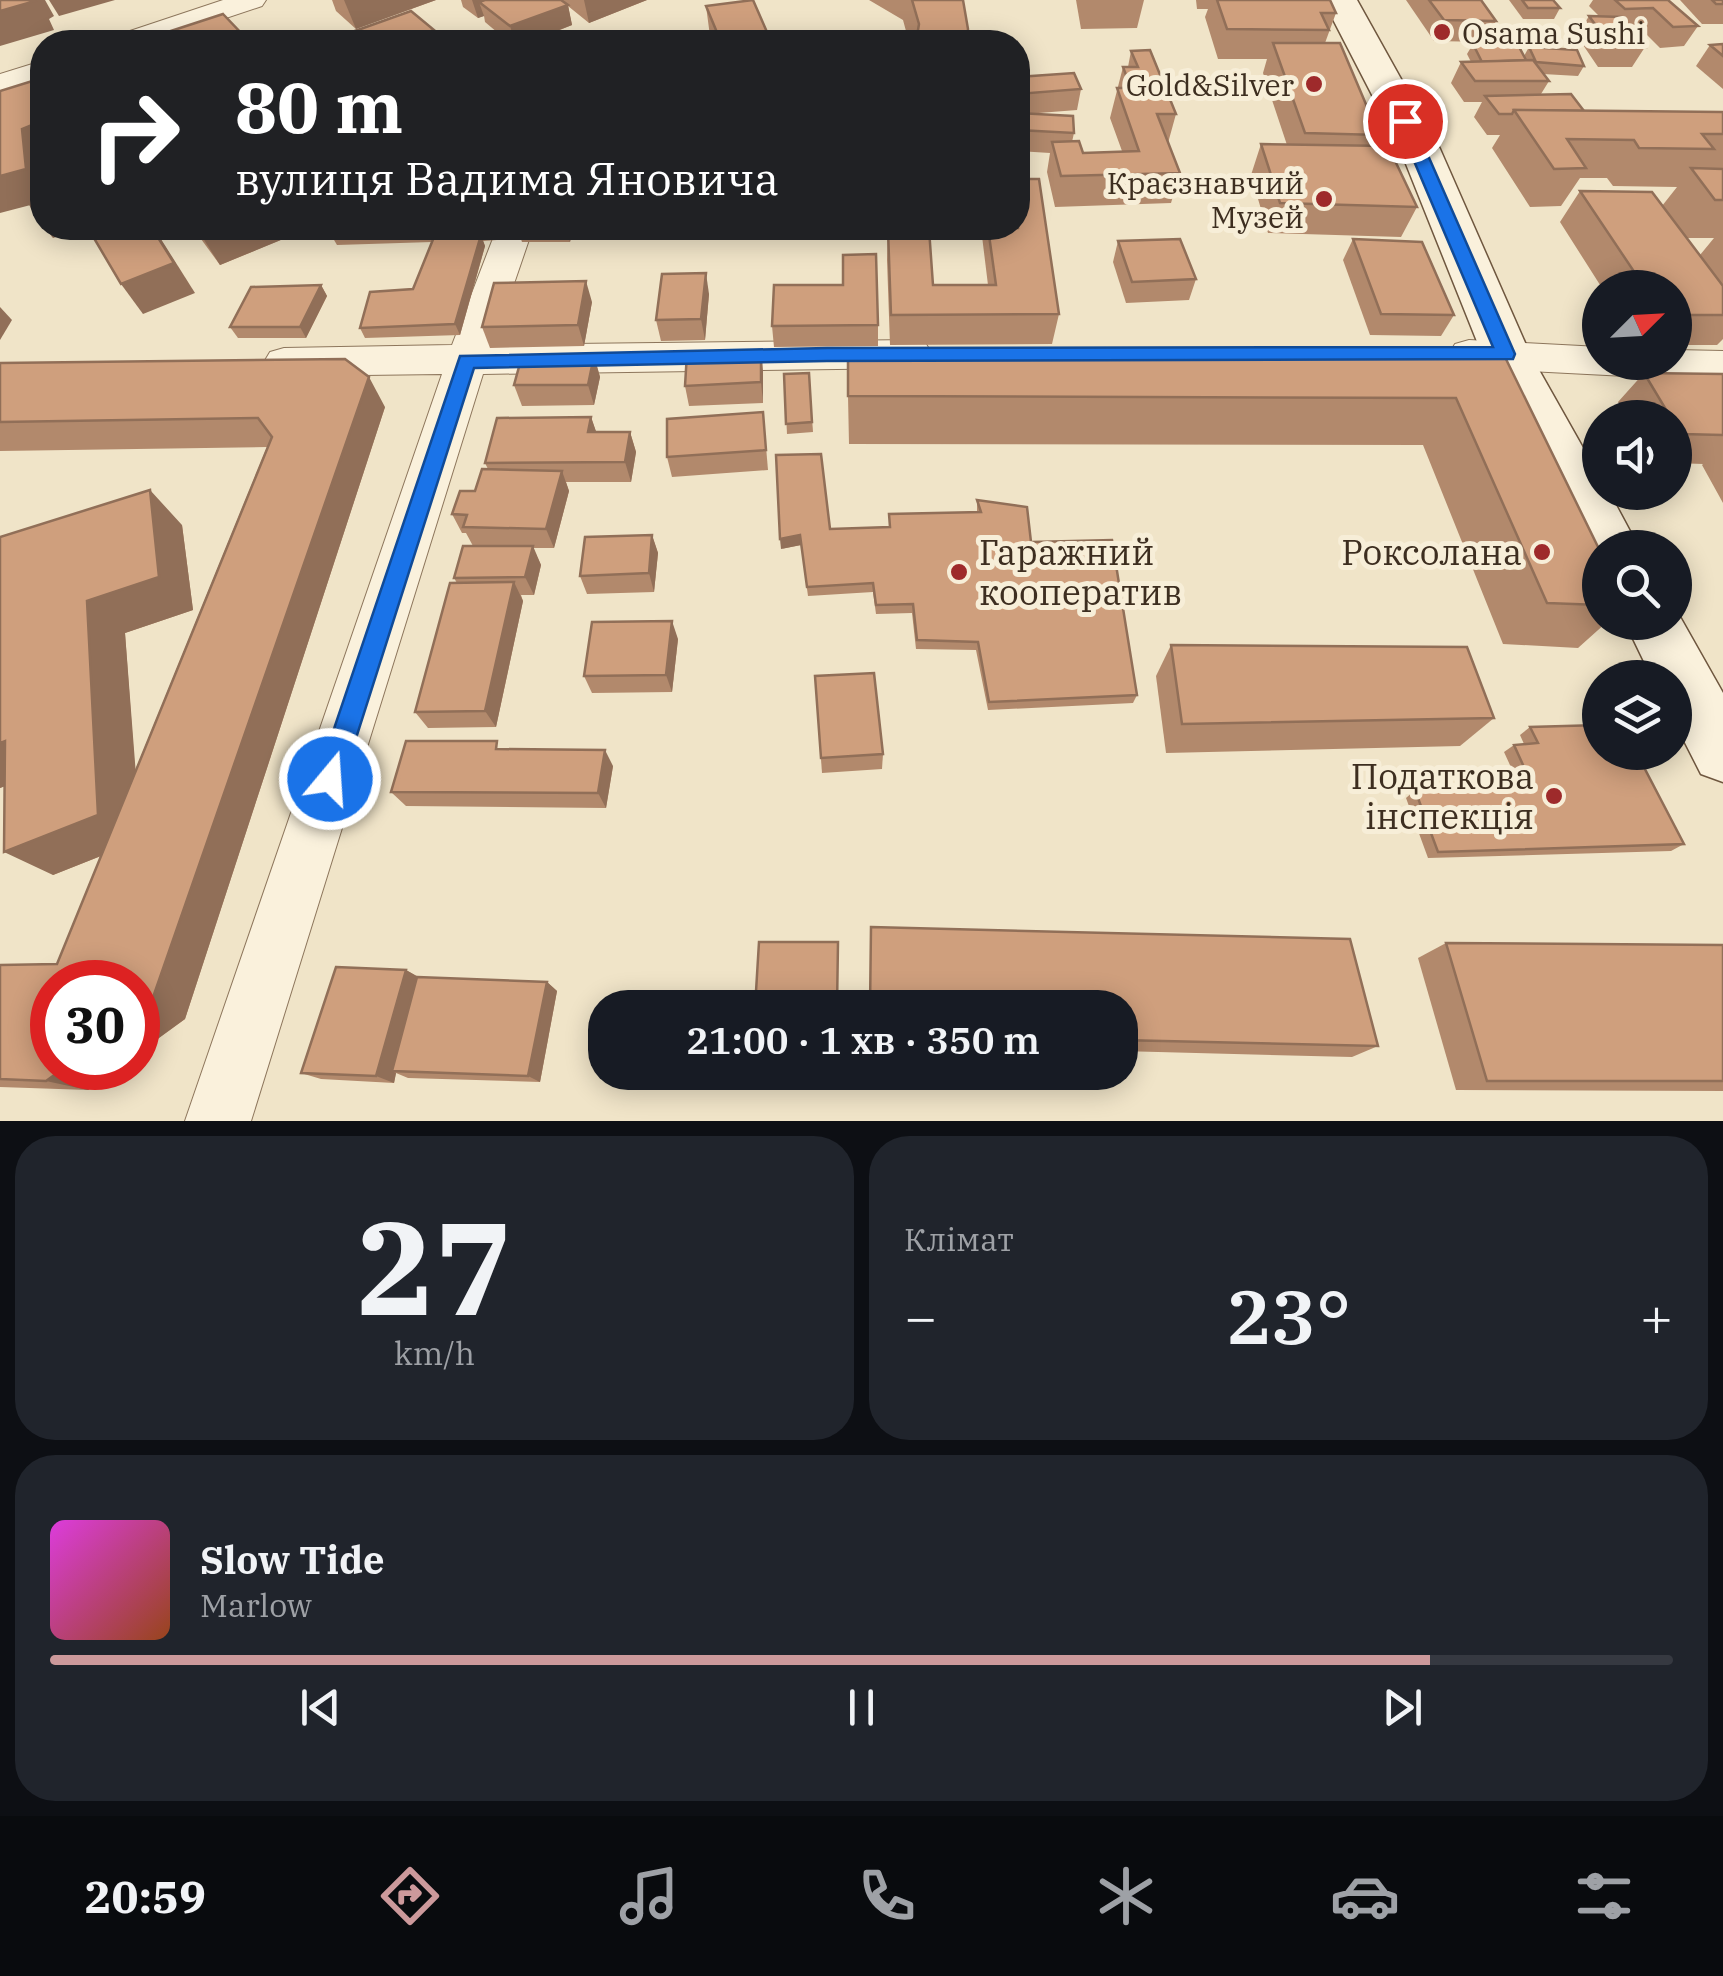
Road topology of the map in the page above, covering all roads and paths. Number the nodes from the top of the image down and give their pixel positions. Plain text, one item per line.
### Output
1 (252, 0) edge
2 (1340, 0) edge
3 (162, 30) edge
4 (30, 74) edge
5 (0, 85) edge
6 (511, 240) edge
7 (946, 354) edge
8 (1439, 354) edge
9 (1506, 354) junction
10 (1582, 360) edge
11 (466, 361) junction
12 (253, 362) edge
13 (1692, 365) edge
14 (1723, 366) edge
15 (1602, 530) edge
16 (1663, 640) edge
17 (1723, 752) edge
18 (218, 1121) edge

1 - 3 street
2 - 9 street
4 - 5 street
6 - 11 street
7 - 11 street
8 - 9 street
9 - 10 street
9 - 15 street
11 - 12 street
11 - 18 street
13 - 14 street
16 - 17 street

